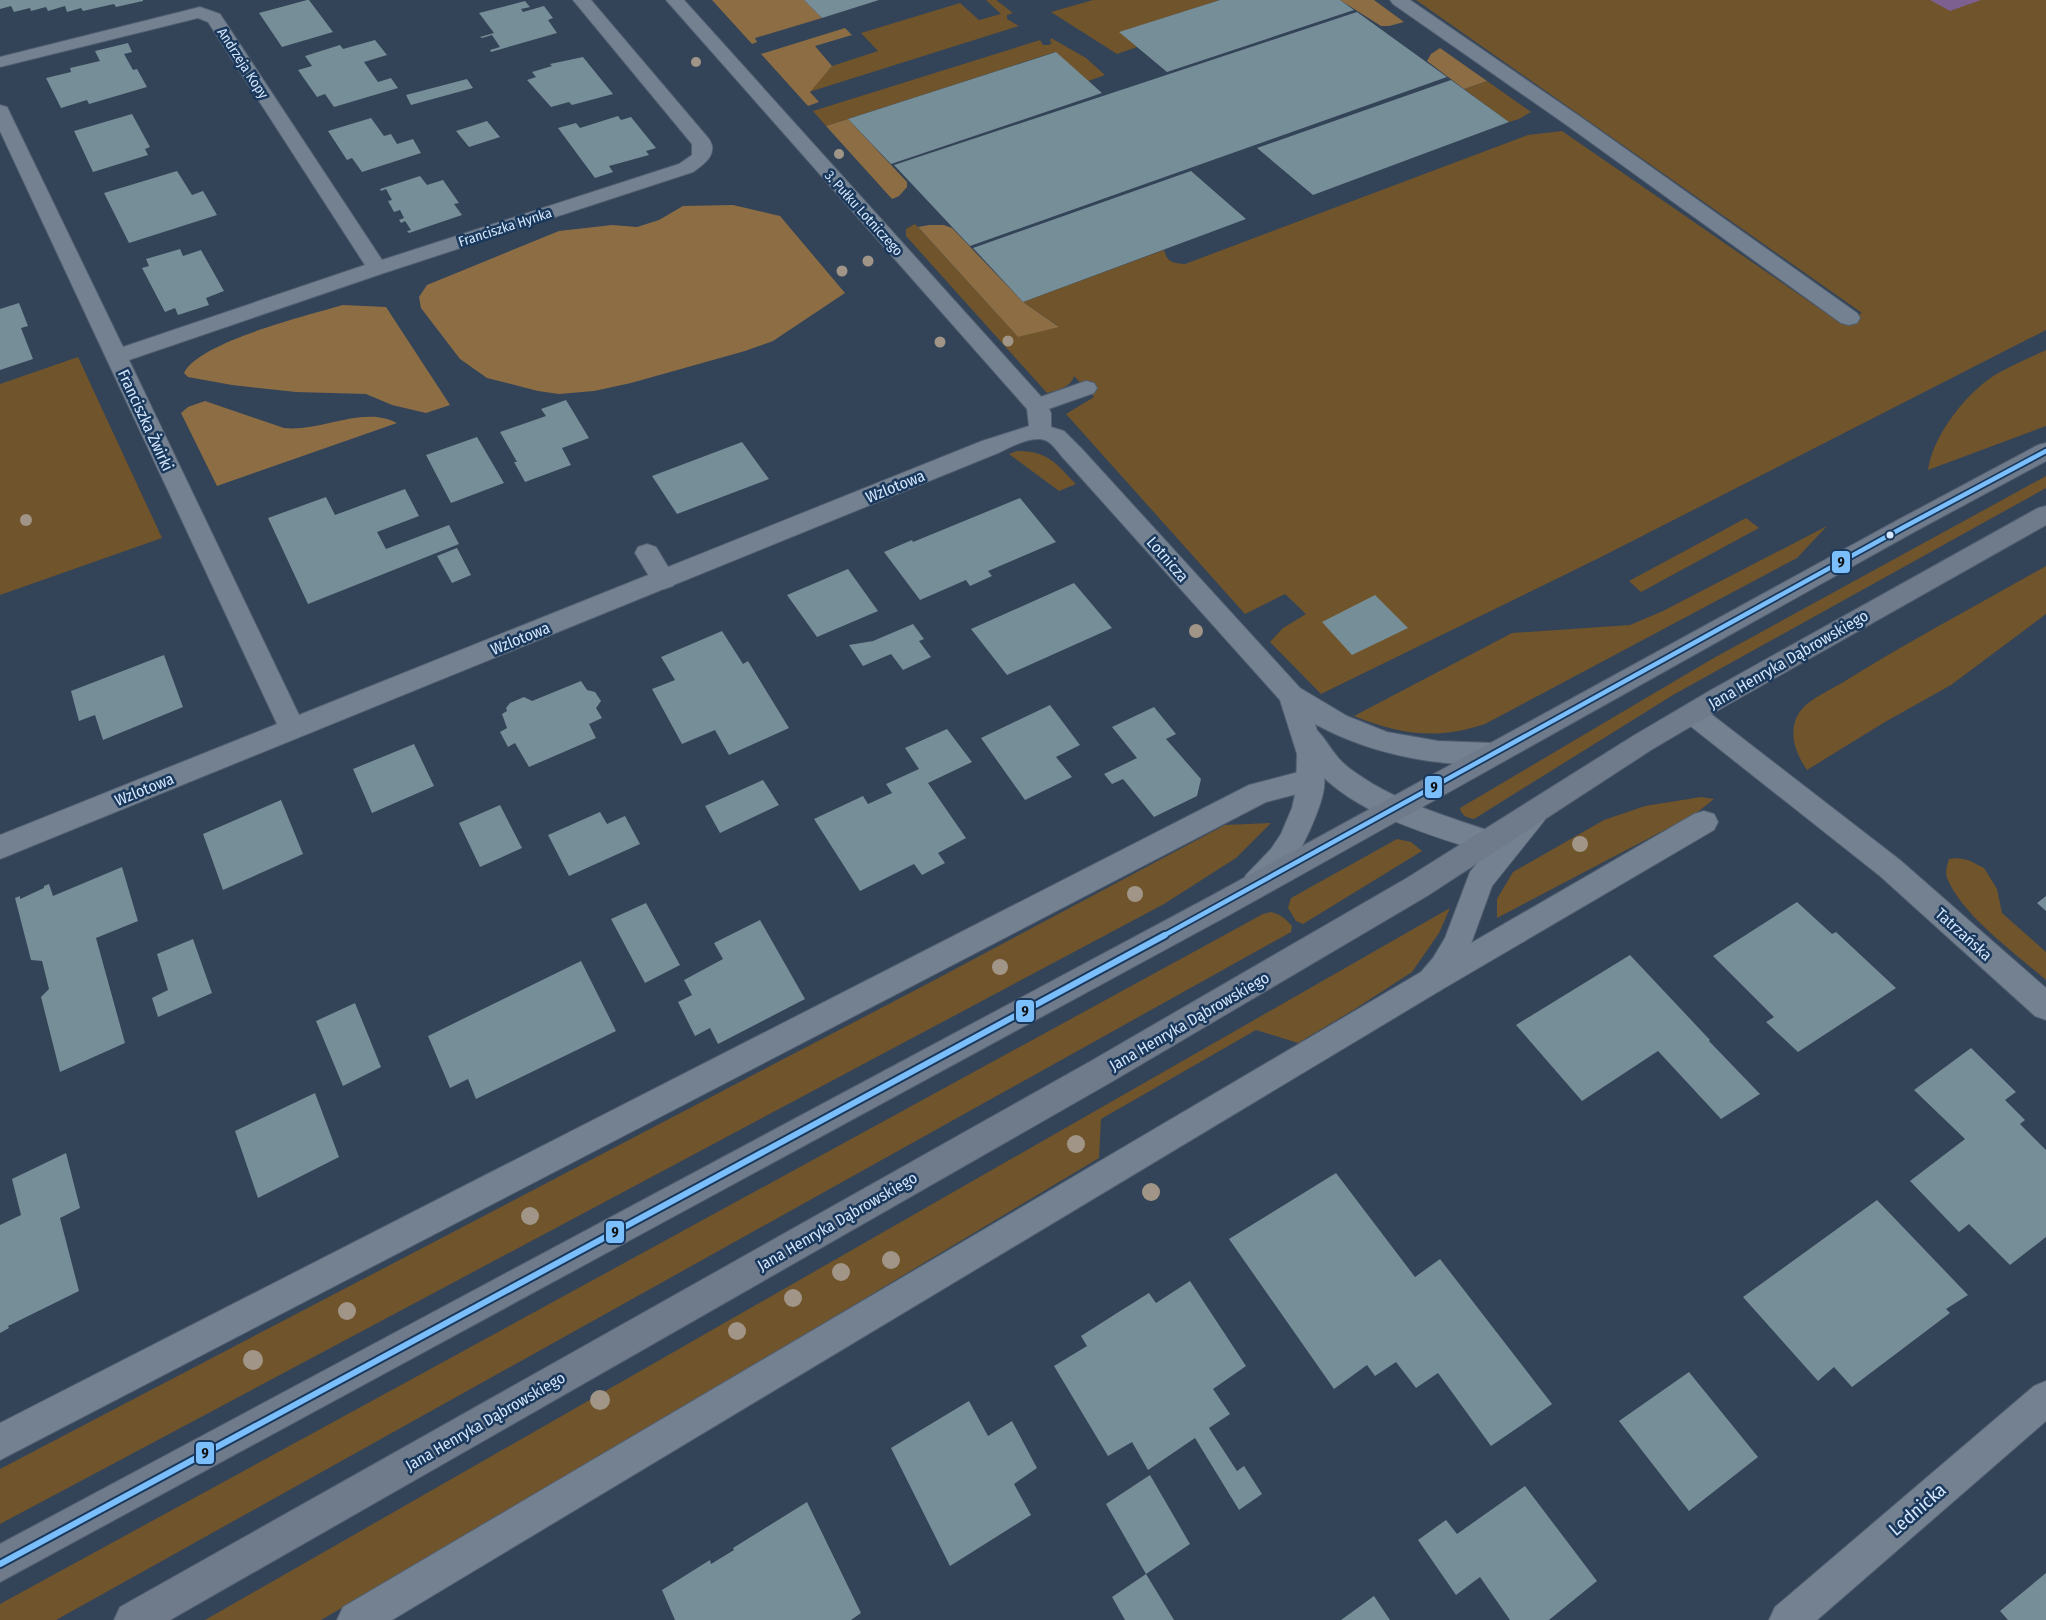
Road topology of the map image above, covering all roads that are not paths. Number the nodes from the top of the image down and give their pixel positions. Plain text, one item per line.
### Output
1 (582, 0) edge
2 (675, 0) edge
3 (1399, 0) edge
4 (0, 62) edge
5 (0, 111) edge
6 (377, 268) junction
7 (1849, 318) dead end
8 (117, 357) junction
9 (1086, 388) dead end
10 (1037, 406) junction
11 (1040, 431) junction
12 (2046, 451) edge
13 (2046, 514) edge
14 (647, 553) dead end
15 (664, 580) junction
16 (1291, 695) junction
17 (1693, 714) junction
18 (293, 729) junction
19 (1305, 733) junction
20 (1493, 754) junction
21 (1310, 780) junction
22 (1395, 808) junction
23 (1535, 812) junction
24 (1704, 822) dead end
25 (1488, 842) junction
26 (0, 847) edge
27 (1252, 888) junction
28 (1431, 981) junction
29 (2046, 1007) edge
30 (2046, 1398) edge
31 (0, 1442) edge
32 (0, 1564) edge
33 (133, 1620) edge
34 (356, 1620) edge
35 (1788, 1620) edge

1 - 6 street, Franciszka Hynka
2 - 10 street, 3. Pułku Lotniczego
3 - 7 street
4 - 6 street, Andrzeja Kopy
5 - 8 street, Franciszka Żwirki
6 - 8 street, Franciszka Hynka
8 - 18 street, Franciszka Żwirki
9 - 10 street
10 - 11 street
11 - 15 street, Wzlotowa
11 - 16 street, Lotnicza
12 - 20 main road
13 - 17 main road, Jana Henryka Dąbrowskiego
14 - 15 street
15 - 18 street, Wzlotowa
16 - 19 street, Lotnicza
16 - 20 street, Lotnicza
17 - 23 main road, Jana Henryka Dąbrowskiego
17 - 29 street, Tatrzańska
18 - 26 street, Wzlotowa
19 - 21 street, Lotnicza
19 - 22 street
20 - 22 main road
21 - 27 street, Lotnicza
21 - 31 street
22 - 25 street
22 - 27 main road
23 - 25 main road, Jana Henryka Dąbrowskiego
23 - 28 street, Jana Henryka Dąbrowskiego
24 - 28 street
25 - 33 main road, Jana Henryka Dąbrowskiego
27 - 32 main road
28 - 34 street, Jana Henryka Dąbrowskiego
30 - 35 street, Lednicka

